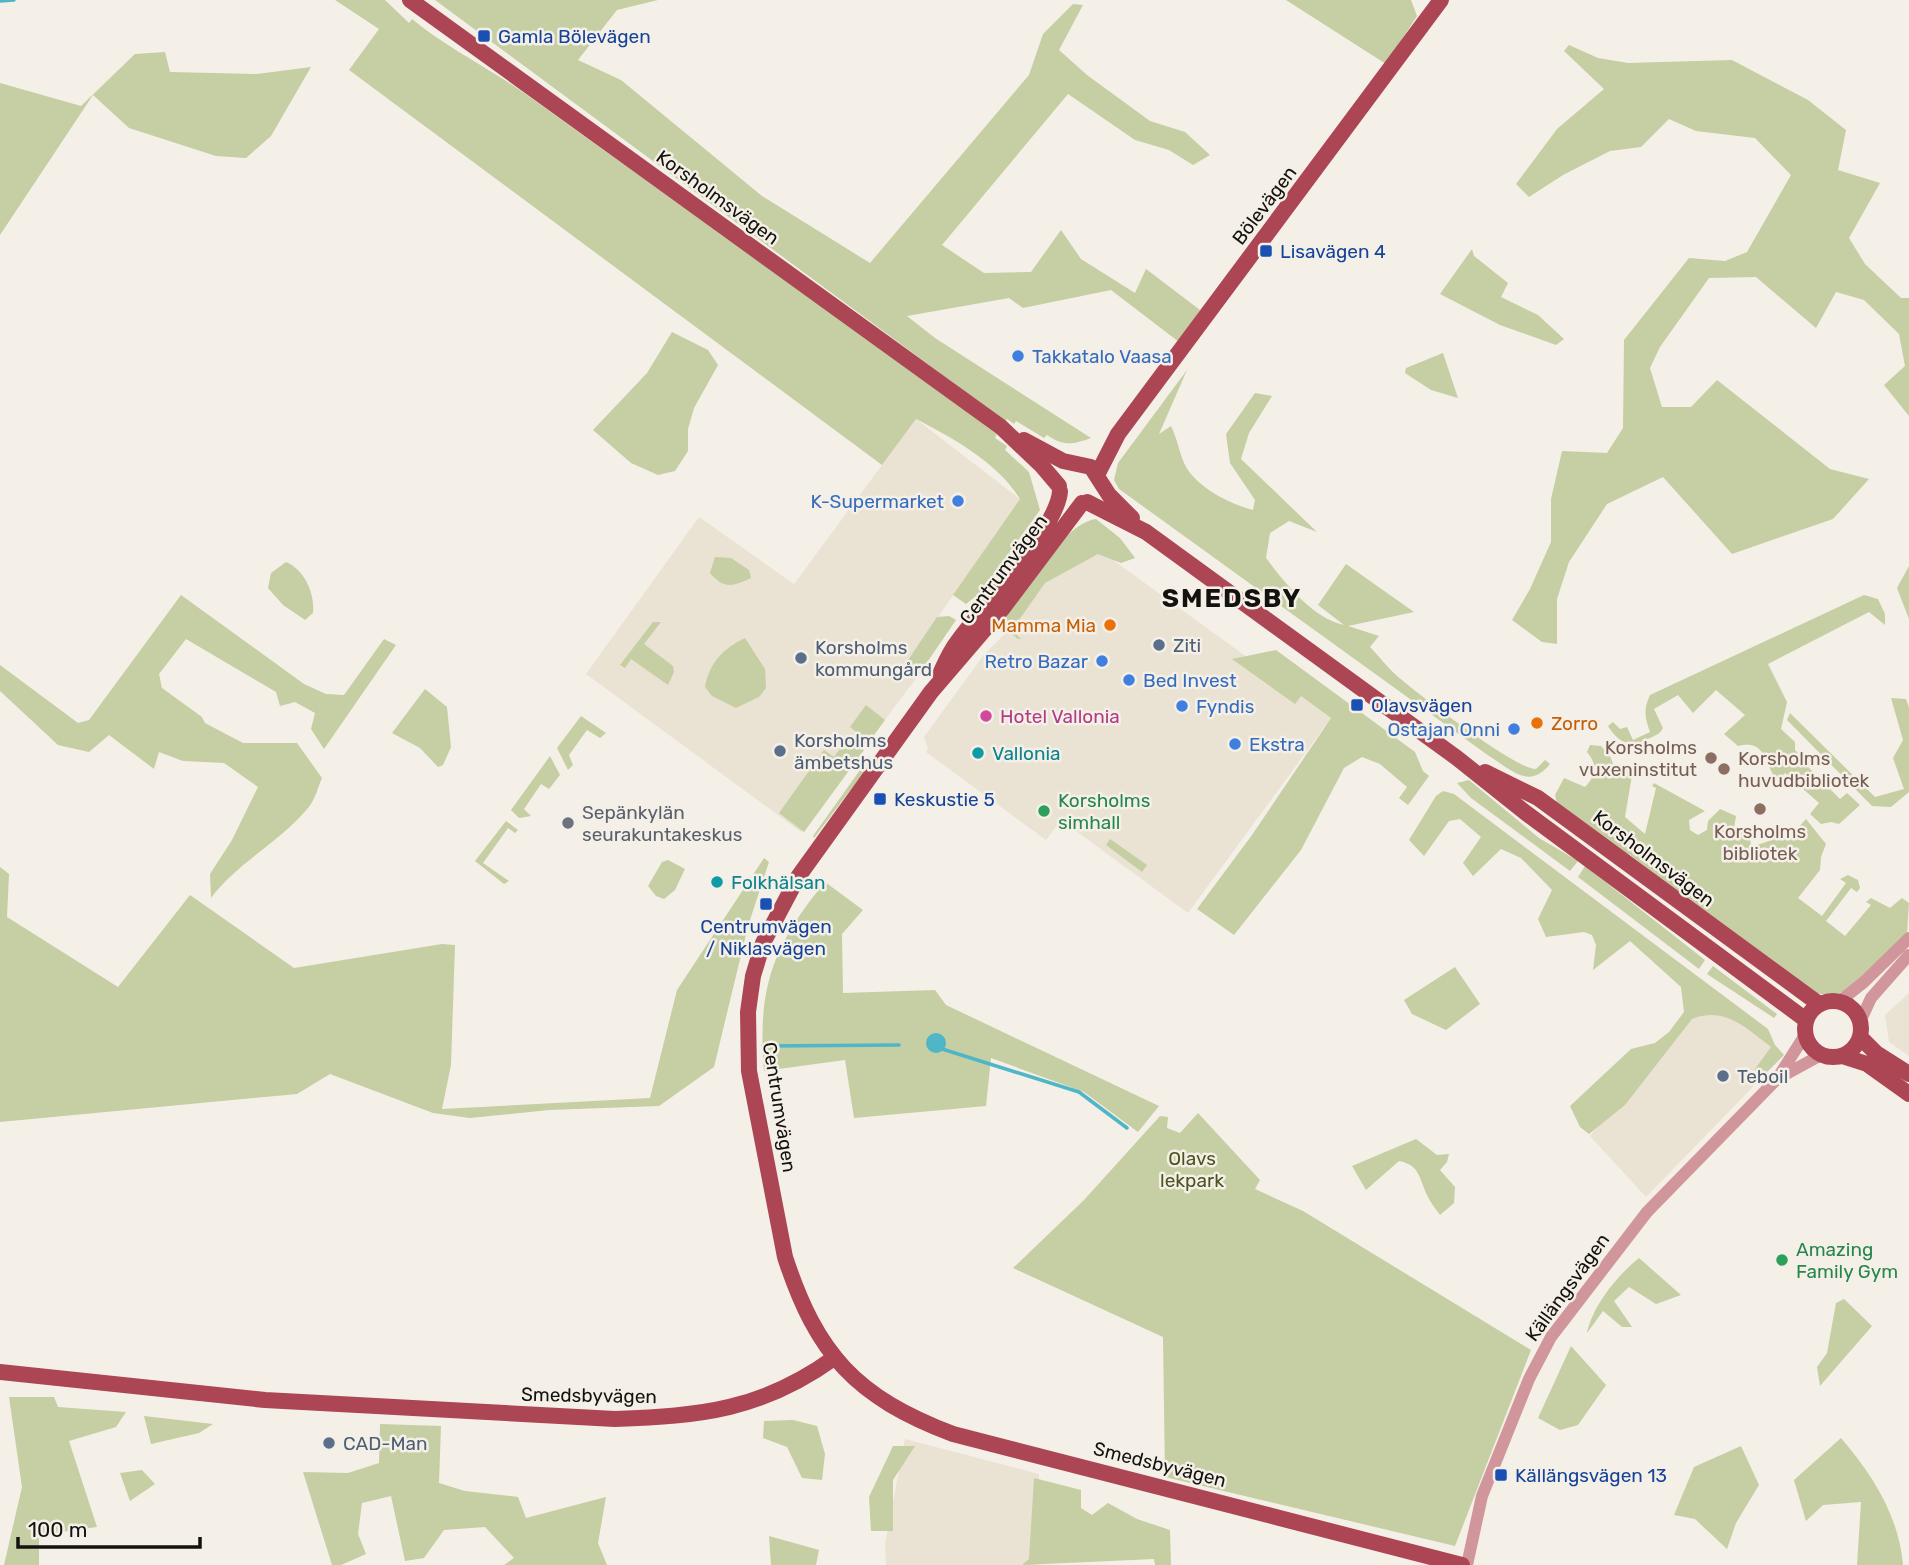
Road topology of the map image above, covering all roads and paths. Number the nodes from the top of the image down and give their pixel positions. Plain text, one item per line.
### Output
1 (410, 0) edge
2 (1441, 0) edge
3 (1001, 428) junction
4 (1118, 434) junction
5 (1078, 463) junction
6 (1098, 478) junction
7 (1060, 489) junction
8 (1084, 502) junction
9 (1146, 532) junction
10 (931, 692) junction
11 (1457, 758) junction
12 (1909, 938) edge
13 (1909, 955) edge
14 (1840, 1001) junction
15 (1819, 1004) junction
16 (1805, 1027) junction
17 (1860, 1030) junction
18 (1821, 1055) junction
19 (1842, 1056) junction
20 (1909, 1074) edge
21 (1777, 1079) junction
22 (1909, 1094) edge
23 (834, 1358) junction
24 (0, 1372) edge
25 (1465, 1565) edge

1 - 3 main road, Korsholmsvägen
2 - 4 main road, Bölevägen
3 - 5 main road, Korsholmsvägen
3 - 7 main road, Korsholmsvägen
4 - 5 main road, Bölevägen
4 - 6 main road, Bölevägen
5 - 6 main road
5 - 7 main road
6 - 8 main road
6 - 9 main road, Korsholmsvägen
7 - 8 main road
7 - 10 main road, Centrumvägen
8 - 9 main road, Korsholmsvägen
8 - 10 main road, Centrumvägen
9 - 11 main road, Korsholmsvägen
10 - 23 main road, Centrumvägen
11 - 15 main road, Korsholmsvägen
11 - 16 main road, Korsholmsvägen
12 - 14 street
13 - 17 street
14 - 15 main road
14 - 17 main road
15 - 16 main road
16 - 18 main road
16 - 21 street, Källängsvägen
17 - 19 main road
17 - 20 main road
18 - 19 main road
18 - 21 street, Källängsvägen
19 - 22 main road
21 - 25 street, Källängsvägen
23 - 24 main road, Smedsbyvägen
23 - 25 main road, Smedsbyvägen

